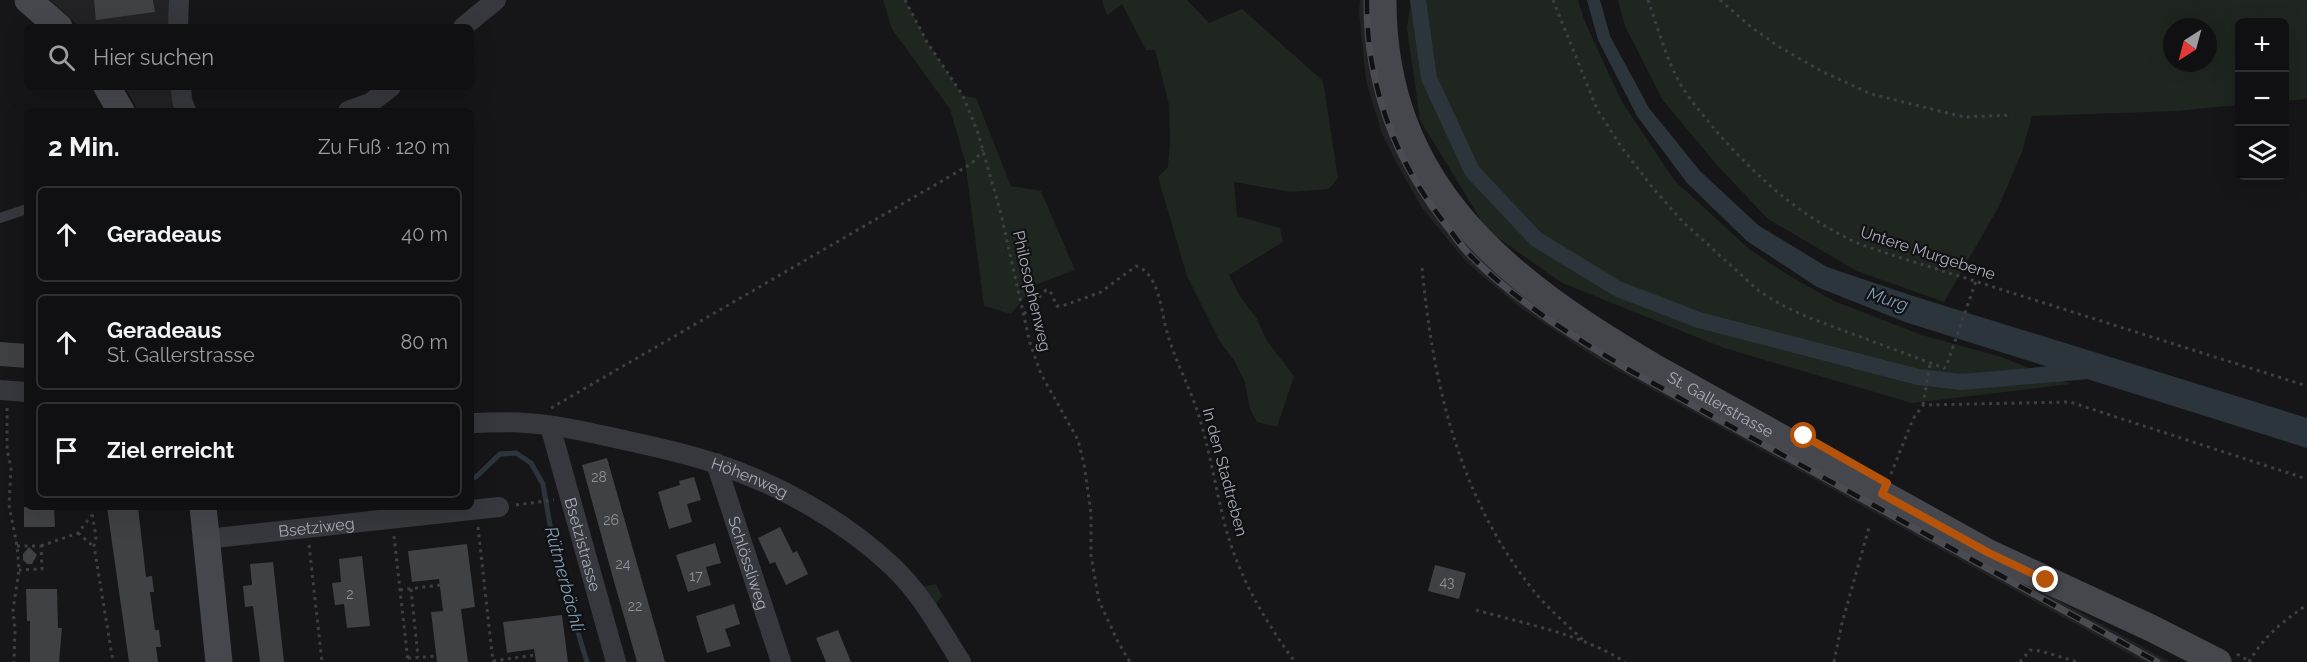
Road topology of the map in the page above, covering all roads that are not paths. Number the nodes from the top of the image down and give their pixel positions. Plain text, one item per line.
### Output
1 (28, 0) edge
2 (179, 0) edge
3 (496, 0) edge
4 (1383, 0) edge
5 (56, 24) edge
6 (178, 24) edge
7 (467, 24) edge
8 (108, 90) edge
9 (181, 90) edge
10 (387, 90) edge
11 (119, 108) edge
12 (185, 108) edge
13 (356, 108) edge
14 (24, 210) edge
15 (0, 218) edge
16 (474, 423) edge
17 (550, 426) junction
18 (716, 464) junction
19 (499, 507) road end
20 (203, 510) edge
21 (206, 539) junction
22 (2223, 656) edge
23 (219, 662) edge
24 (616, 662) edge
25 (781, 662) edge
26 (961, 662) edge

1 - 5 main road
2 - 6 street
3 - 7 street
4 - 22 main road, St. Gallerstrasse
8 - 11 main road
9 - 12 street
10 - 13 street
14 - 15 lane
16 - 17 street, Höhenweg
17 - 18 street, Höhenweg
17 - 24 street, Bsetzistrasse
18 - 25 street, Schlössliweg
18 - 26 street, Höhenweg
19 - 21 street, Bsetziweg
20 - 21 main road
21 - 23 main road

